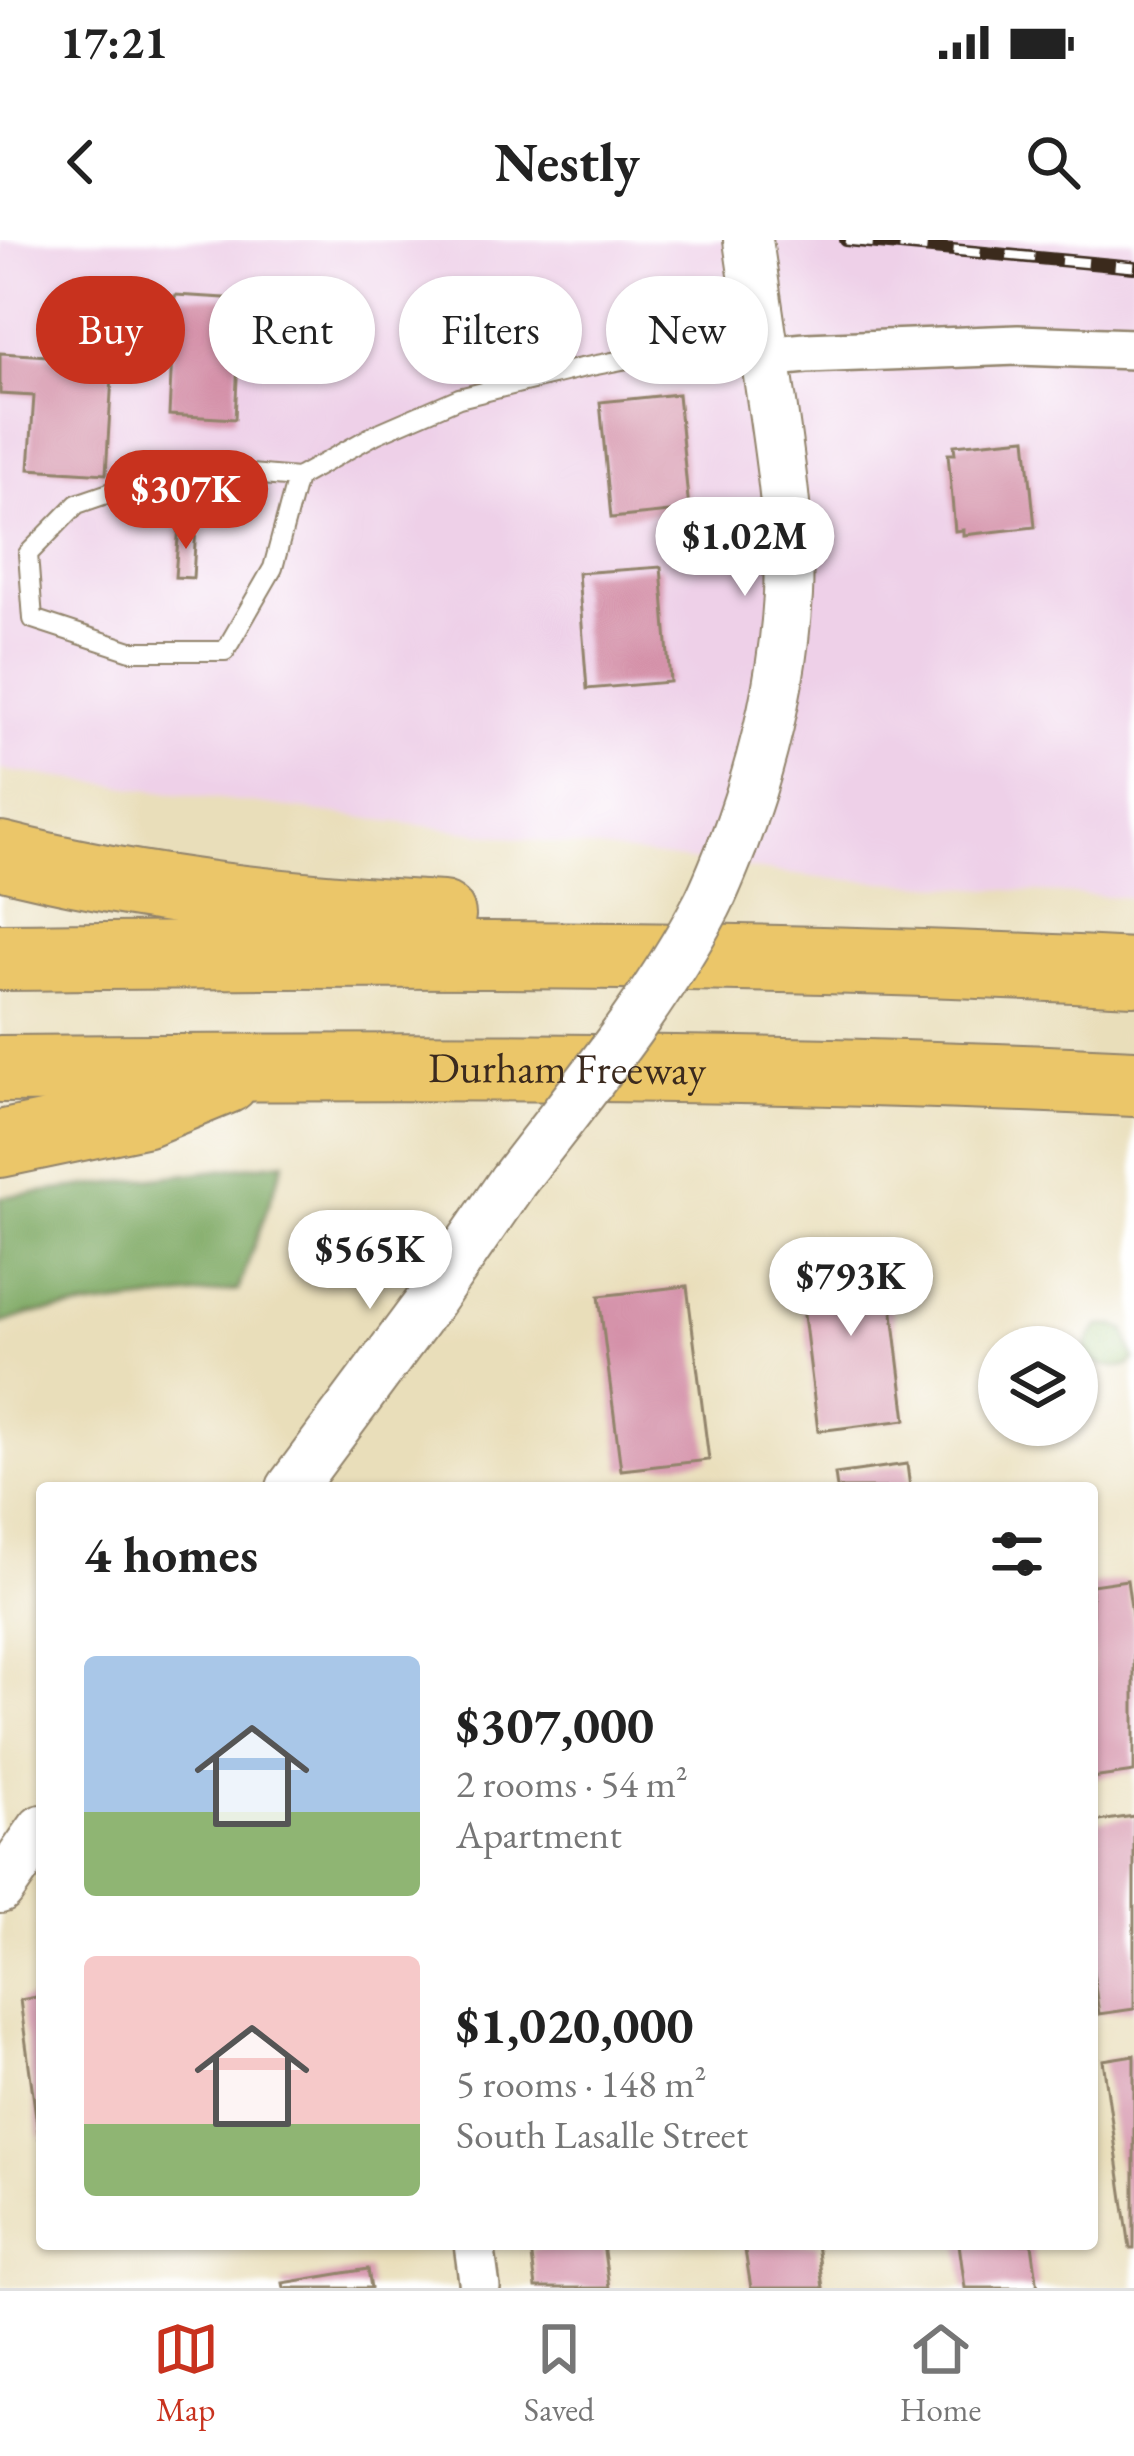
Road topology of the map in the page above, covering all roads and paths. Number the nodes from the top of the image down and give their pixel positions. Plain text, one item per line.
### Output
1 (748, 240) edge
2 (753, 276) edge
3 (768, 346) edge
4 (1134, 349) edge
5 (606, 365) edge
6 (768, 373) edge
7 (297, 478) junction
8 (0, 855) edge
9 (0, 957) edge
10 (944, 964) junction
11 (1134, 972) edge
12 (262, 1066) junction
13 (0, 1069) edge
14 (1134, 1082) edge
15 (0, 1144) edge
16 (295, 1482) edge
17 (36, 1837) edge
18 (0, 1889) edge
19 (475, 2250) edge
20 (480, 2288) edge

1 - 2 street
3 - 4 street
5 - 7 lane
6 - 16 street, bridge
7 - 7 lane
8 - 10 highway
9 - 10 highway
10 - 11 highway
12 - 13 highway, Durham Freeway
12 - 14 highway, Durham Freeway
12 - 15 highway
17 - 18 street
19 - 20 street

